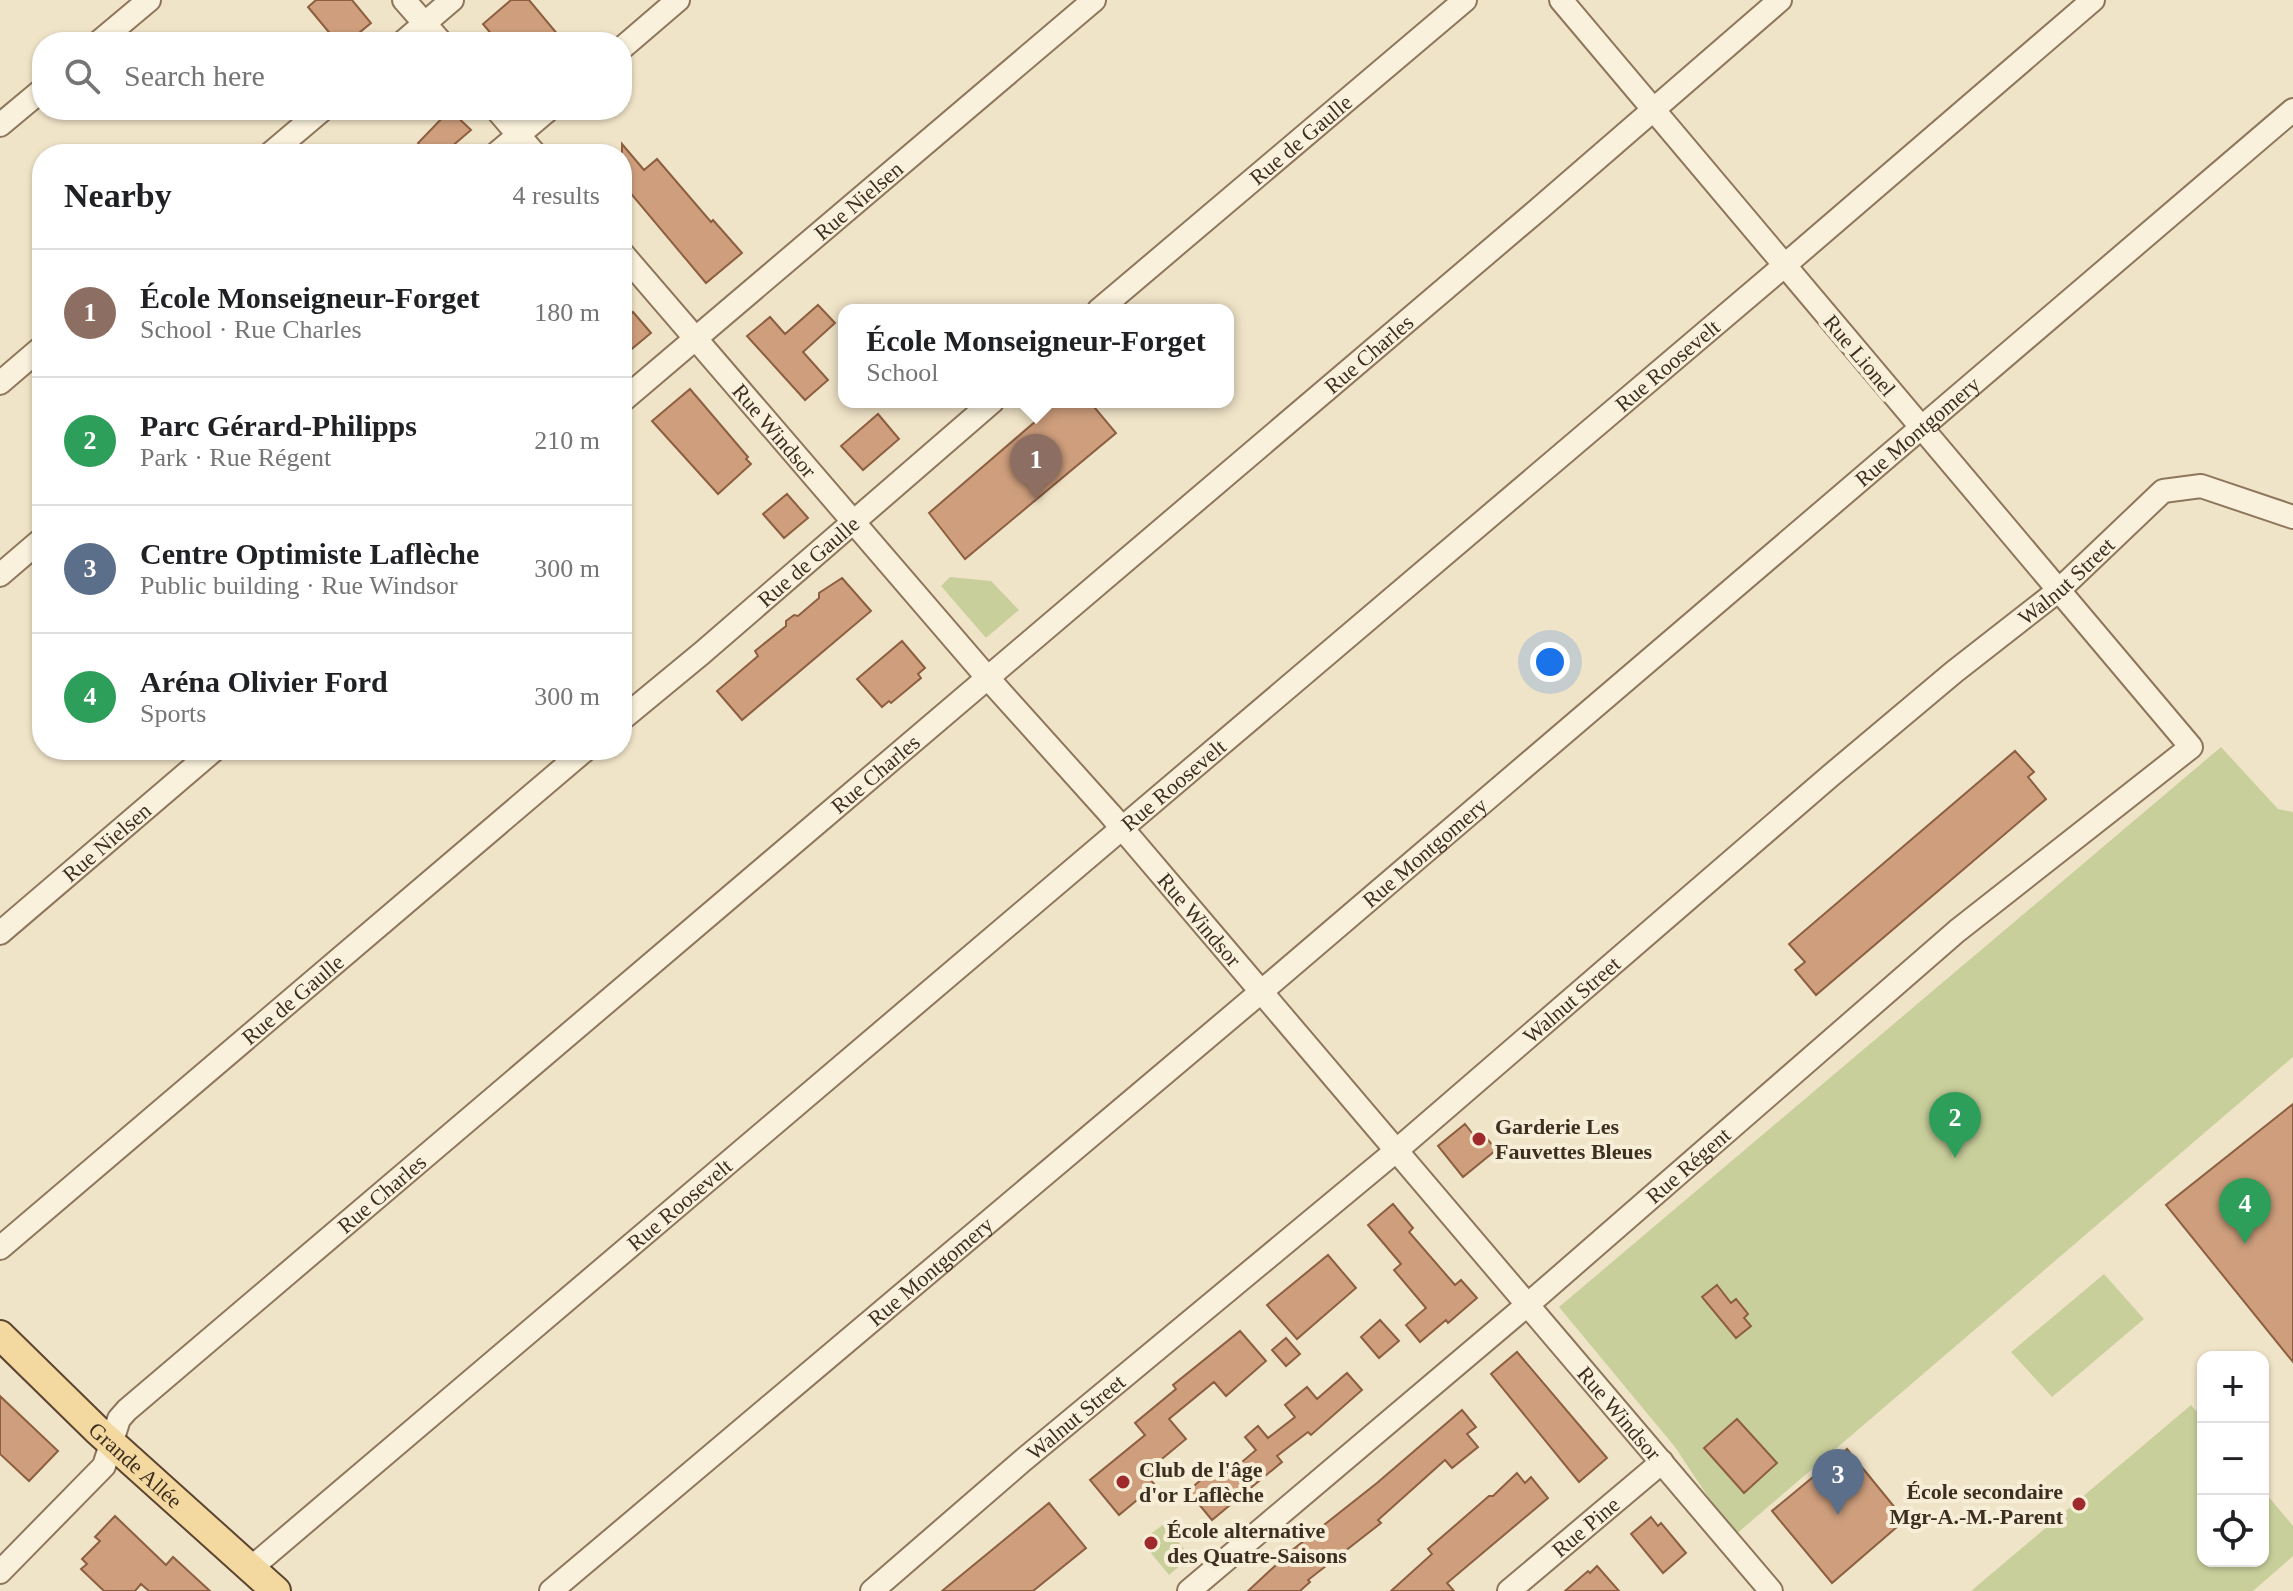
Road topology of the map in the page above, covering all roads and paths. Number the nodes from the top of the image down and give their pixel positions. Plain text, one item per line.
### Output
1 (149, 0) edge
2 (404, 0) edge
3 (452, 0) edge
4 (678, 0) edge
5 (1094, 0) edge
6 (1465, 0) edge
7 (1561, 0) edge
8 (1780, 0) edge
9 (2093, 0) edge
10 (425, 23) junction
11 (111, 32) edge
12 (415, 32) edge
13 (433, 32) edge
14 (632, 39) edge
15 (32, 98) edge
16 (1654, 109) junction
17 (2293, 110) edge
18 (310, 120) edge
19 (505, 120) edge
20 (536, 120) edge
21 (0, 125) edge
22 (518, 135) junction
23 (282, 144) edge
24 (508, 144) edge
25 (526, 144) edge
26 (632, 264) edge
27 (1784, 265) junction
28 (1106, 304) edge
29 (696, 338) junction
30 (32, 356) edge
31 (0, 383) edge
32 (632, 392) edge
33 (985, 408) edge
34 (1922, 429) junction
35 (2293, 517) edge
36 (854, 521) junction
37 (32, 548) edge
38 (0, 575) edge
39 (2059, 590) junction
40 (986, 676) junction
41 (632, 711) edge
42 (2191, 747) joint
43 (202, 760) edge
44 (573, 760) edge
45 (1122, 828) junction
46 (0, 933) edge
47 (1262, 991) junction
48 (1397, 1150) junction
49 (0, 1248) edge
50 (1528, 1304) junction
51 (0, 1335) edge
52 (112, 1443) junction
53 (1662, 1462) junction
54 (251, 1568) junction
55 (0, 1572) edge
56 (276, 1591) edge
57 (551, 1591) edge
58 (872, 1591) edge
59 (1189, 1591) edge
60 (1509, 1591) edge
61 (1771, 1591) edge

1 - 11 street
2 - 10 street
3 - 10 street
4 - 14 street
5 - 29 street, Rue Nielsen
6 - 28 street, Rue de Gaulle
7 - 16 street, Rue Lionel
8 - 16 street, Rue Charles
9 - 27 street, Rue Roosevelt
10 - 12 street
10 - 13 street
15 - 21 street
16 - 27 street, Rue Lionel
16 - 40 street, Rue Charles
17 - 34 street, Rue Montgomery
18 - 23 street
19 - 22 street
20 - 22 street
22 - 24 street
22 - 25 street
26 - 29 street, Rue Windsor
27 - 34 street, Rue Lionel
27 - 45 street, Rue Roosevelt
29 - 32 street, Rue Nielsen
29 - 36 street, Rue Windsor
30 - 31 street
33 - 36 street, Rue de Gaulle
34 - 39 street, Rue Lionel
34 - 47 street, Rue Montgomery
35 - 39 street, Walnut Street
36 - 40 street, Rue Windsor
36 - 41 street, Rue de Gaulle
37 - 38 street
39 - 42 street, Rue Lionel
39 - 48 street, Walnut Street
40 - 45 street, Rue Windsor
40 - 52 street, Rue Charles
42 - 50 street, Rue Régent
43 - 46 street, Rue Nielsen
44 - 49 street, Rue de Gaulle
45 - 47 street, Rue Windsor
45 - 54 street, Rue Roosevelt
47 - 48 street, Rue Windsor
47 - 57 street, Rue Montgomery
48 - 50 street, Rue Windsor
48 - 58 street, Walnut Street
50 - 53 street, Rue Windsor
50 - 59 street, Rue Régent
51 - 52 main road, Grande Allée
52 - 54 main road, Grande Allée
52 - 55 street, Rue Charles
53 - 60 street, Rue Pine
53 - 61 street, Rue Windsor
54 - 56 main road, Grande Allée

